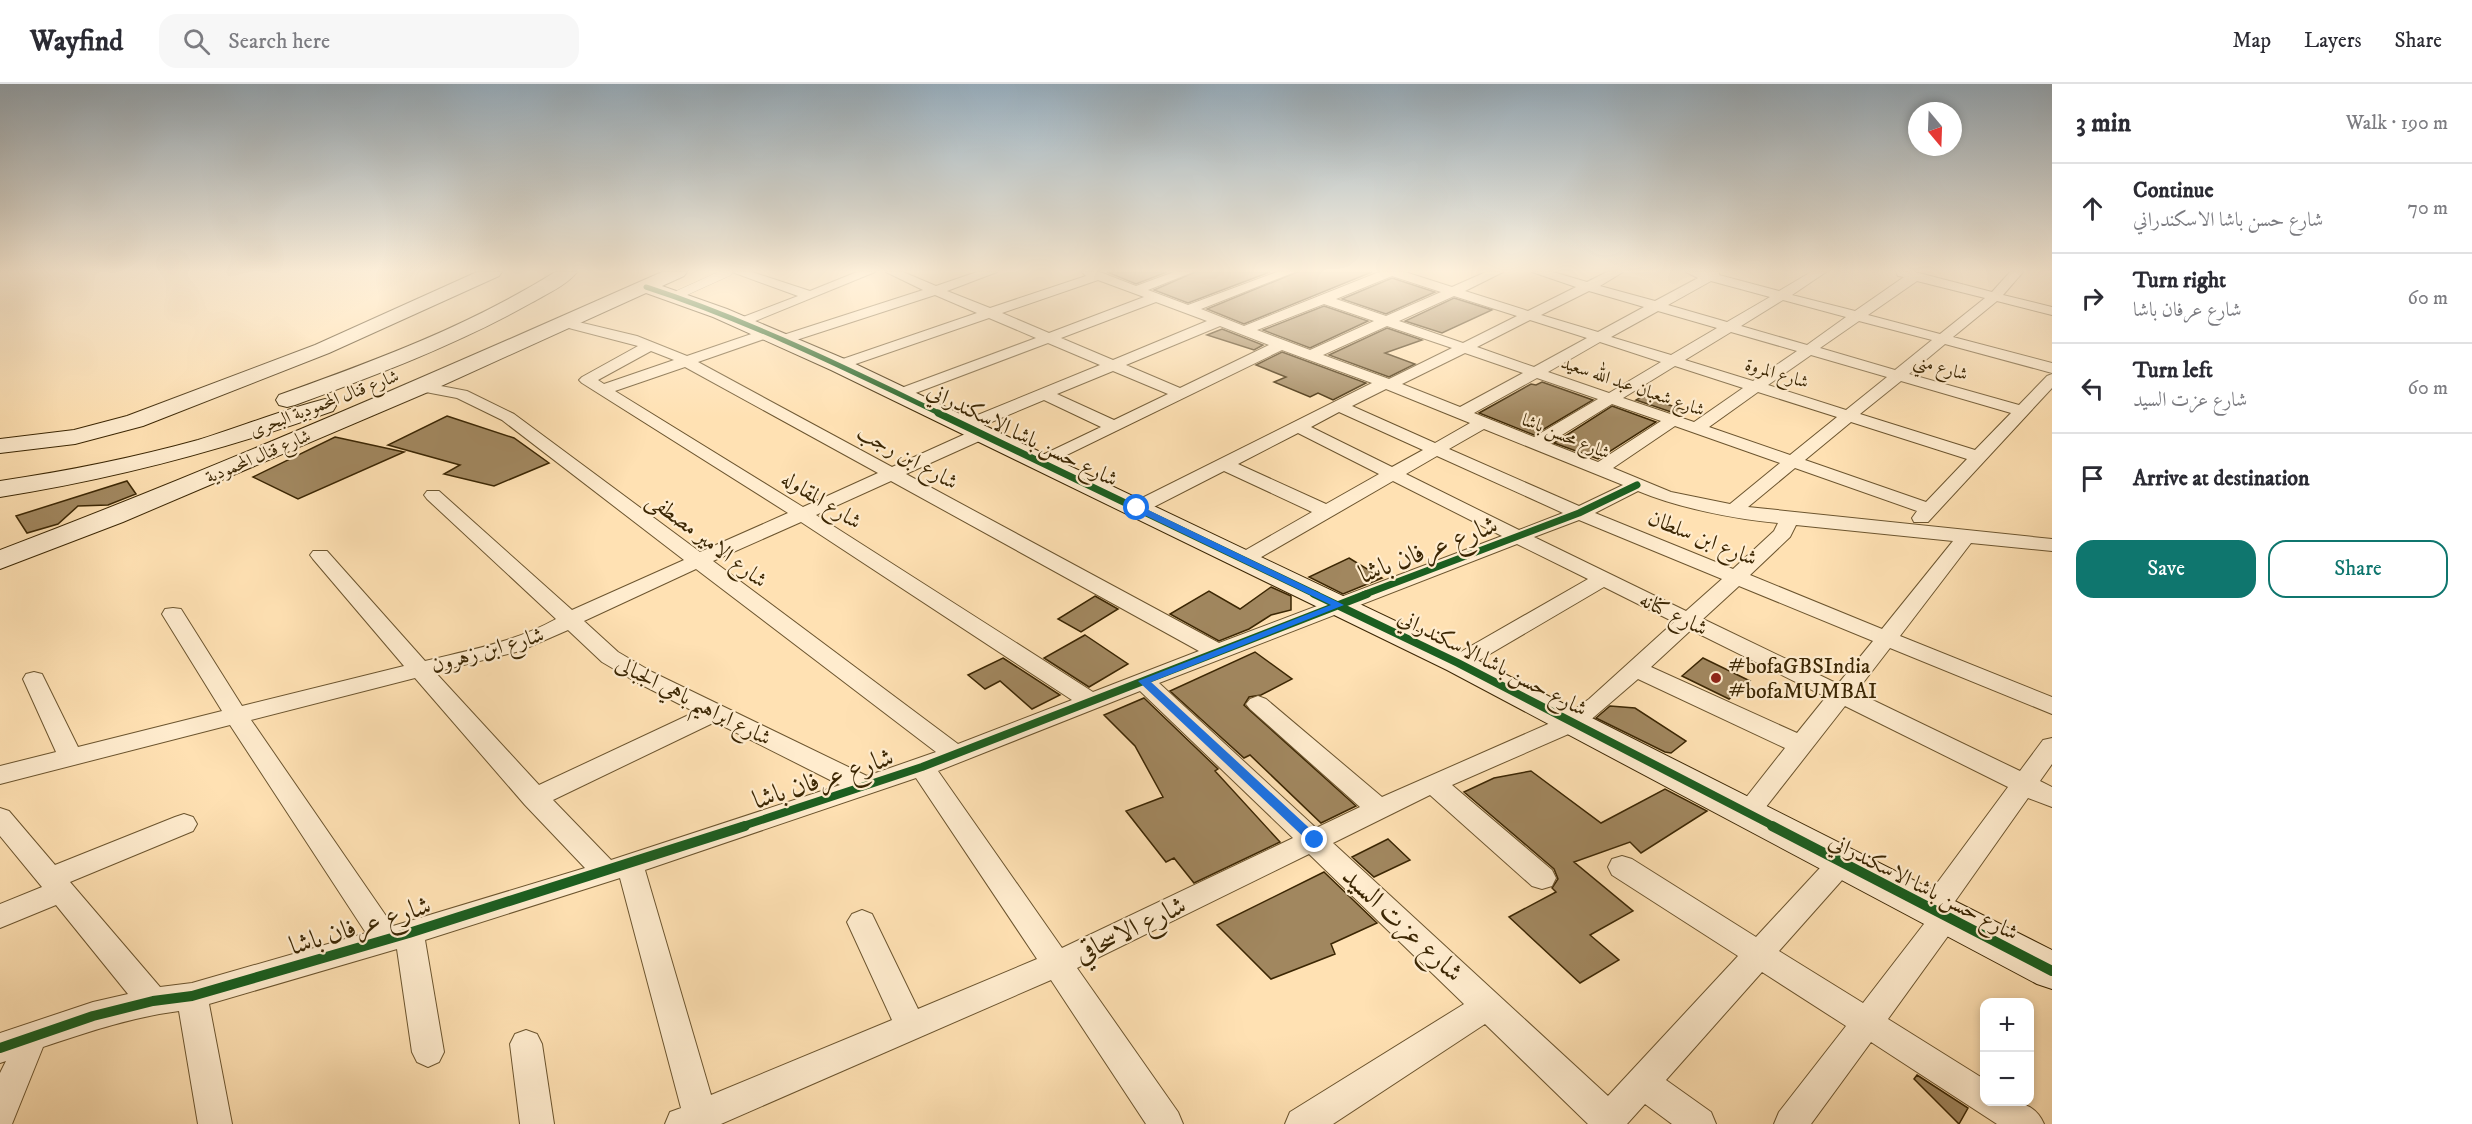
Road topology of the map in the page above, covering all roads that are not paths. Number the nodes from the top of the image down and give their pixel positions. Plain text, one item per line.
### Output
1 (386, 321) edge
2 (479, 321) edge
3 (539, 321) edge
4 (570, 321) edge
5 (743, 321) edge
6 (778, 321) edge
7 (811, 321) edge
8 (968, 321) edge
9 (1008, 321) edge
10 (1095, 321) edge
11 (1220, 321) joint
12 (1270, 321) edge
13 (1386, 321) joint
14 (1518, 321) edge
15 (1546, 321) edge
16 (1629, 321) edge
17 (1707, 321) edge
18 (1740, 321) edge
19 (1851, 321) edge
20 (1874, 321) edge
21 (1965, 321) edge
22 (566, 323) junction
23 (1729, 327) junction
24 (1246, 330) junction
25 (764, 332) junction
26 (1598, 337) junction
27 (1049, 338) junction
28 (1943, 339) junction
29 (1282, 344) junction
30 (650, 345) junction
31 (1462, 348) junction
32 (1809, 350) junction
33 (1310, 355) junction
34 (686, 361) junction
35 (1673, 361) junction
36 (839, 365) junction
37 (1114, 365) junction
38 (2052, 368) edge
39 (1534, 372) junction
40 (1898, 375) junction
41 (2052, 379) edge
42 (1387, 384) junction
43 (420, 387) junction
44 (1756, 387) junction
45 (602, 390) junction
46 (1179, 393) junction
47 (899, 394) junction
48 (1044, 394) junction
49 (1610, 398) junction
50 (325, 406) junction
51 (1338, 406) junction
52 (2022, 411) junction
53 (1460, 414) junction
54 (1848, 416) junction
55 (1674, 420) junction
56 (1482, 423) junction
57 (1112, 426) junction
58 (1297, 426) junction
59 (1696, 428) junction
60 (972, 430) junction
61 (152, 442) junction
62 (34, 443) junction
63 (286, 444) junction
64 (1535, 444) junction
65 (0, 446) edge
66 (1436, 449) junction
67 (1979, 456) junction
68 (1792, 461) junction
69 (1040, 463) junction
70 (1224, 464) junction
71 (1598, 470) junction
72 (0, 471) edge
73 (893, 473) junction
74 (1393, 474) junction
75 (1637, 485) junction
76 (0, 489) edge
77 (433, 495) dead end
78 (1137, 508) junction
79 (1930, 509) junction
80 (1325, 511) junction
81 (1732, 511) junction
82 (1579, 513) junction
83 (802, 514) junction
84 (1789, 519) junction
85 (1910, 531) junction
86 (1965, 536) junction
87 (1518, 537) junction
88 (2052, 545) edge
89 (320, 555) dead end
90 (1244, 559) junction
91 (0, 560) edge
92 (698, 561) junction
93 (1737, 577) junction
94 (1604, 579) junction
95 (1339, 605) junction
96 (173, 614) dead end
97 (1687, 620) junction
98 (569, 622) junction
99 (1887, 638) junction
100 (1218, 652) junction
101 (1458, 663) junction
102 (417, 668) junction
103 (1635, 669) junction
104 (34, 679) dead end
105 (1143, 681) junction
106 (1841, 695) junction
107 (1091, 701) junction
108 (1258, 704) dead end
109 (2052, 706) edge
110 (713, 713) junction
111 (236, 714) junction
112 (1572, 723) junction
113 (1801, 746) junction
114 (2052, 746) edge
115 (955, 754) junction
116 (70, 756) junction
117 (922, 767) junction
118 (0, 775) edge
119 (1433, 783) junction
120 (2024, 785) junction
121 (865, 786) junction
122 (534, 798) junction
123 (2052, 798) edge
124 (1379, 809) junction
125 (1746, 814) junction
126 (0, 818) edge
127 (184, 824) dead end
128 (1315, 840) junction
129 (1841, 863) junction
130 (1622, 867) dead end
131 (618, 868) junction
132 (1542, 878) dead end
133 (57, 885) junction
134 (1940, 913) junction
135 (0, 916) edge
136 (862, 922) dead end
137 (398, 936) junction
138 (1759, 954) junction
139 (1057, 964) junction
140 (2052, 971) edge
141 (192, 996) junction
142 (153, 1000) junction
143 (1488, 1005) junction
144 (1867, 1022) junction
145 (911, 1027) junction
146 (32, 1036) junction
147 (526, 1044) dead end
148 (0, 1048) edge
149 (428, 1052) dead end
150 (1644, 1083) junction
151 (1980, 1094) edge
152 (2000, 1106) edge
153 (0, 1113) edge
154 (695, 1121) edge
155 (1607, 1122) edge
156 (215, 1124) edge
157 (537, 1124) edge
158 (1166, 1124) edge
159 (1302, 1124) edge
160 (1699, 1124) edge
161 (1791, 1124) edge
162 (2027, 1124) edge

1 - 62 street
2 - 61 street, شارع قنال المحمودية البحرى
3 - 50 street, شارع قنال المحمودية البحرى
4 - 22 street, شارع قنال المحمودية
5 - 25 street, شارع حسن باشا الاسكندراني
6 - 25 street
7 - 25 street
8 - 36 street
9 - 27 street
10 - 27 street
11 - 24 street, شارع محسن باشا
11 - 37 street, شارع ابن زهرون
12 - 24 street
13 - 31 street, شارع شعبان عبد الله سعيد
13 - 33 street
14 - 31 street
15 - 26 street, شارع المروة
16 - 26 street
17 - 23 street, شارع مني
18 - 23 street
19 - 32 street
20 - 28 street
21 - 28 street
22 - 30 street, شارع ابن رجب
22 - 43 street, شارع قنال المحمودية
23 - 32 street, شارع مني
23 - 35 street
24 - 29 street, شارع محسن باشا
25 - 34 street
25 - 36 street, شارع حسن باشا الاسكندراني
26 - 35 street, شارع المروة
26 - 39 street
27 - 37 street
27 - 47 street
28 - 38 street
28 - 40 street
29 - 33 street, شارع محسن باشا
29 - 46 street
30 - 34 street, شارع ابن رجب
30 - 45 street
31 - 39 street, شارع شعبان عبد الله سعيد
31 - 42 street
32 - 40 street, شارع مني
32 - 44 street
33 - 42 street, شارع محسن باشا
34 - 45 street
34 - 73 street, شارع ابن رجب
35 - 44 street, شارع المروة
35 - 49 street
36 - 47 street, شارع حسن باشا الاسكندراني
37 - 46 street
37 - 48 street, شارع ابن زهرون
39 - 49 street, شارع شعبان عبد الله سعيد
39 - 53 street
40 - 52 street, شارع مني
40 - 54 street
41 - 52 street
42 - 51 street
42 - 53 street, شارع محسن باشا
43 - 63 street, شارع قنال المحمودية
43 - 92 street, شارع الامير مصطفى
44 - 54 street, شارع المروة
44 - 59 street
45 - 83 street, شارع المقاوله
46 - 57 street
47 - 60 street, شارع حسن باشا الاسكندراني
48 - 57 street
48 - 60 street, شارع ابن زهرون
49 - 55 street, شارع شعبان عبد الله سعيد
49 - 64 street
50 - 63 street
50 - 76 street, شارع قنال المحمودية البحرى
51 - 58 street
51 - 66 street, شارع ابن سلطان
52 - 67 street
53 - 56 street, شارع محسن باشا
54 - 67 street, شارع المروة
54 - 68 street
55 - 59 street, شارع شعبان عبد الله سعيد
55 - 71 street
56 - 64 street, شارع محسن باشا
56 - 66 street
57 - 69 street
58 - 70 street
58 - 74 street, شارع كنانه
59 - 68 street, شارع شعبان عبد الله سعيد
60 - 69 street, شارع حسن باشا الاسكندراني
60 - 73 street, شارع ابن زهرون
61 - 62 street
61 - 72 street, شارع قنال المحمودية البحرى
62 - 65 street
63 - 91 street, شارع قنال المحمودية
64 - 71 street, شارع محسن باشا
66 - 74 street
66 - 82 street, شارع ابن سلطان
67 - 79 street
68 - 79 street, شارع شعبان عبد الله سعيد
68 - 81 street
69 - 78 street, شارع حسن باشا الاسكندراني
70 - 78 street
70 - 80 street
71 - 75 street, شارع محسن باشا
73 - 83 street, شارع ابن زهرون
73 - 100 street, شارع ابن رجب
74 - 80 street
74 - 87 street, شارع كنانه
75 - 81 street, شارع محسن باشا
75 - 82 street, شارع عرفان باشا
77 - 98 street, شارع ابراهيم باهي الجبالى
78 - 90 street, شارع حسن باشا الاسكندراني
79 - 85 street
80 - 90 street
81 - 84 street, شارع محسن باشا
82 - 87 street, شارع عرفان باشا
82 - 93 street, شارع ابن سلطان
83 - 92 street, شارع ابن زهرون
83 - 107 street, شارع المقاوله
84 - 85 street, شارع محسن باشا
84 - 93 street, شارع الاسحاقي
85 - 86 street, شارع محسن باشا
86 - 88 street, شارع محسن باشا
86 - 99 street
87 - 94 street, شارع كنانه
87 - 95 street, شارع عرفان باشا
89 - 102 street
90 - 95 street, شارع حسن باشا الاسكندراني
92 - 98 street, شارع ابن زهرون
92 - 115 street, شارع الامير مصطفى
93 - 97 street, شارع الاسحاقي
93 - 99 street, شارع ابن سلطان
94 - 97 street, شارع كنانه
94 - 101 street
95 - 100 street, شارع عرفان باشا
95 - 101 street, شارع حسن باشا الاسكندراني
96 - 111 street
97 - 103 street, شارع الاسحاقي
97 - 106 street, شارع كنانه
98 - 102 street, شارع ابن زهرون
98 - 110 street, شارع ابراهيم باهي الجبالى
99 - 106 street
99 - 109 street, شارع ابن سلطان
100 - 105 street, شارع عرفان باشا
101 - 112 street, شارع حسن باشا الاسكندراني
102 - 111 street, شارع ابن زهرون
102 - 122 street
103 - 112 street, شارع الاسحاقي
103 - 113 street
104 - 116 street
105 - 107 street, شارع عرفان باشا
105 - 128 street, شارع عزت السيد
106 - 113 street
106 - 120 street, شارع كنانه
107 - 115 street, شارع عرفان باشا
108 - 124 street
110 - 121 street, شارع ابراهيم باهي الجبالى
110 - 122 street
111 - 116 street, شارع ابن زهرون
111 - 137 street
112 - 119 street, شارع الاسحاقي
112 - 125 street, شارع حسن باشا الاسكندراني
113 - 125 street
114 - 120 street
115 - 117 street, شارع عرفان باشا
116 - 118 street, شارع ابن زهرون
117 - 121 street, شارع عرفان باشا
117 - 139 street
119 - 124 street, شارع الاسحاقي
119 - 132 street
120 - 123 street, شارع كنانه
120 - 134 street
121 - 131 street, شارع عرفان باشا
122 - 131 street
124 - 128 street, شارع الاسحاقي
125 - 129 street, شارع حسن باشا الاسكندراني
126 - 133 street
127 - 133 street
128 - 139 street, شارع الاسحاقي
128 - 143 street, شارع عزت السيد
129 - 134 street, شارع حسن باشا الاسكندراني
129 - 138 street
130 - 138 street
131 - 137 street, شارع عرفان باشا
131 - 154 street
133 - 135 street
133 - 142 street
134 - 140 street, شارع حسن باشا الاسكندراني
134 - 144 street
136 - 145 street
137 - 141 street, شارع عرفان باشا
137 - 149 street
138 - 144 street
138 - 150 street
139 - 145 street, شارع الاسحاقي
139 - 158 street
141 - 142 street, شارع عرفان باشا
141 - 156 street
142 - 146 street, شارع عرفان باشا
143 - 155 street, شارع عزت السيد
143 - 159 street
144 - 151 street
144 - 161 street
145 - 154 street, شارع الاسحاقي
146 - 148 street, شارع عرفان باشا
146 - 153 street
147 - 157 street
150 - 155 street
150 - 160 street
152 - 162 street

